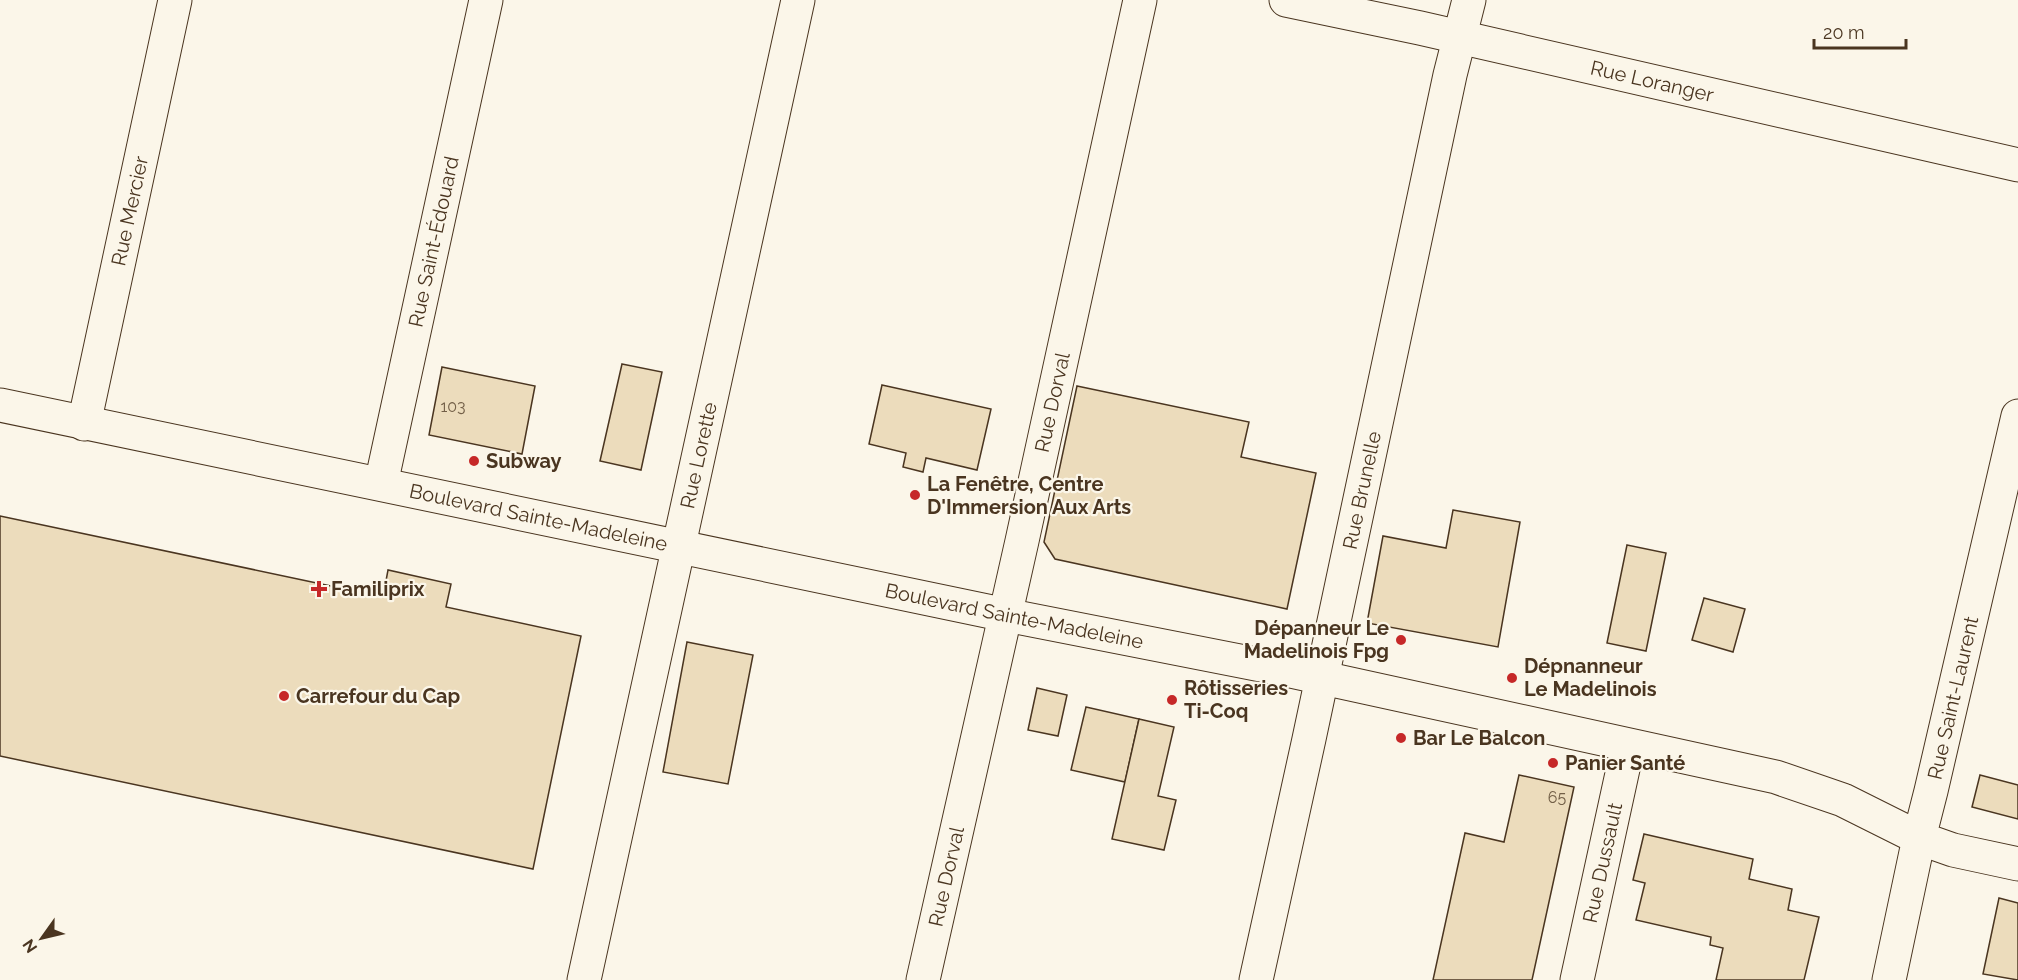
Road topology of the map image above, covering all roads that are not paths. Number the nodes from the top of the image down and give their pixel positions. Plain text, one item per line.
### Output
1 (175, 0) edge
2 (486, 0) edge
3 (798, 0) edge
4 (1140, 0) edge
5 (1286, 0) edge
6 (1469, 0) edge
7 (1460, 37) junction
8 (2018, 165) edge
9 (0, 405) edge
10 (2018, 416) edge
11 (84, 424) junction
12 (381, 484) junction
13 (679, 546) junction
14 (1006, 615) junction
15 (1322, 678) junction
16 (1628, 746) junction
17 (1919, 838) junction
18 (2018, 864) edge
19 (584, 980) edge
20 (923, 980) edge
21 (1256, 980) edge
22 (1577, 980) edge
23 (1889, 980) edge

1 - 11 street, Rue Mercier
2 - 12 street, Rue Saint-Édouard
3 - 13 street, Rue Lorette
4 - 14 street, Rue Dorval
5 - 7 street, Rue Loranger
6 - 7 street, Rue Brunelle
7 - 8 street, Rue Loranger
7 - 15 street, Rue Brunelle
9 - 11 street, Boulevard Sainte-Madeleine
10 - 17 street, Rue Saint-Laurent
11 - 12 street, Boulevard Sainte-Madeleine
12 - 13 street, Boulevard Sainte-Madeleine
13 - 14 street, Boulevard Sainte-Madeleine
13 - 19 street, Rue Lorette
14 - 15 street, Boulevard Sainte-Madeleine
14 - 20 street, Rue Dorval
15 - 16 street, Boulevard Sainte-Madeleine
15 - 21 street, Rue Brunelle
16 - 17 street, Boulevard Sainte-Madeleine
16 - 22 street, Rue Dussault
17 - 18 street, Boulevard Sainte-Madeleine
17 - 23 street, Rue Saint-Laurent

